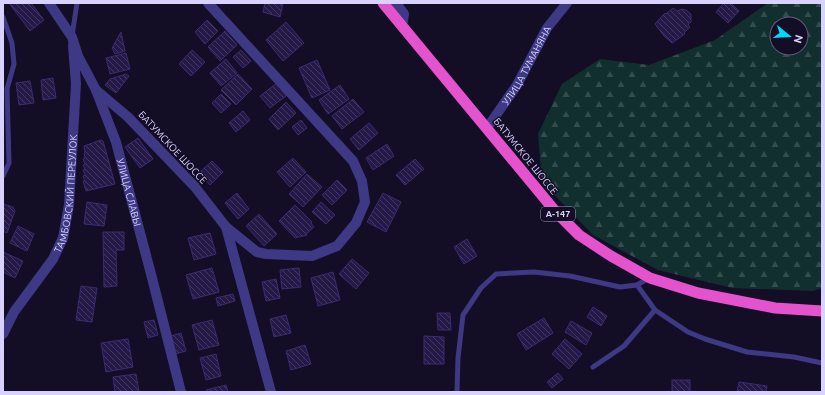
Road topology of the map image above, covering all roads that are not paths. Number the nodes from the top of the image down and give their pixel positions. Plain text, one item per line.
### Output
1 (49, 3) edge
2 (77, 3) edge
3 (208, 3) edge
4 (383, 3) edge
5 (396, 3) edge
6 (567, 3) edge
7 (3, 17) edge
8 (400, 23) junction
9 (72, 37) junction
10 (96, 90) junction
11 (487, 128) junction
12 (3, 176) edge
13 (226, 227) junction
14 (650, 278) junction
15 (636, 285) junction
16 (655, 310) junction
17 (822, 311) edge
18 (3, 334) edge
19 (822, 363) edge
20 (593, 367) dead end
21 (181, 392) edge
22 (271, 392) edge
23 (457, 392) edge

1 - 9 street, УЛИЦА СЛАВЫ
2 - 9 lane
3 - 13 street, БАТУМСКОЕ ШОССЕ
4 - 8 highway, БАТУМСКОЕ ШОССЕ / А-147
5 - 8 street
6 - 11 street, УЛИЦА ТУМАНЯНА
7 - 12 lane
8 - 11 highway, БАТУМСКОЕ ШОССЕ / А-147
9 - 10 street, УЛИЦА СЛАВЫ
9 - 18 street, ТАМБОВСКИЙ ПЕРЕУЛОК
10 - 13 street, БАТУМСКОЕ ШОССЕ
10 - 21 street, УЛИЦА СЛАВЫ
11 - 14 highway, БАТУМСКОЕ ШОССЕ / А-147
13 - 22 street, БАТУМСКОЕ ШОССЕ
14 - 15 lane
14 - 17 highway, БАТУМСКОЕ ШОССЕ / А-147
15 - 16 lane
15 - 23 lane
16 - 19 lane
16 - 20 lane

